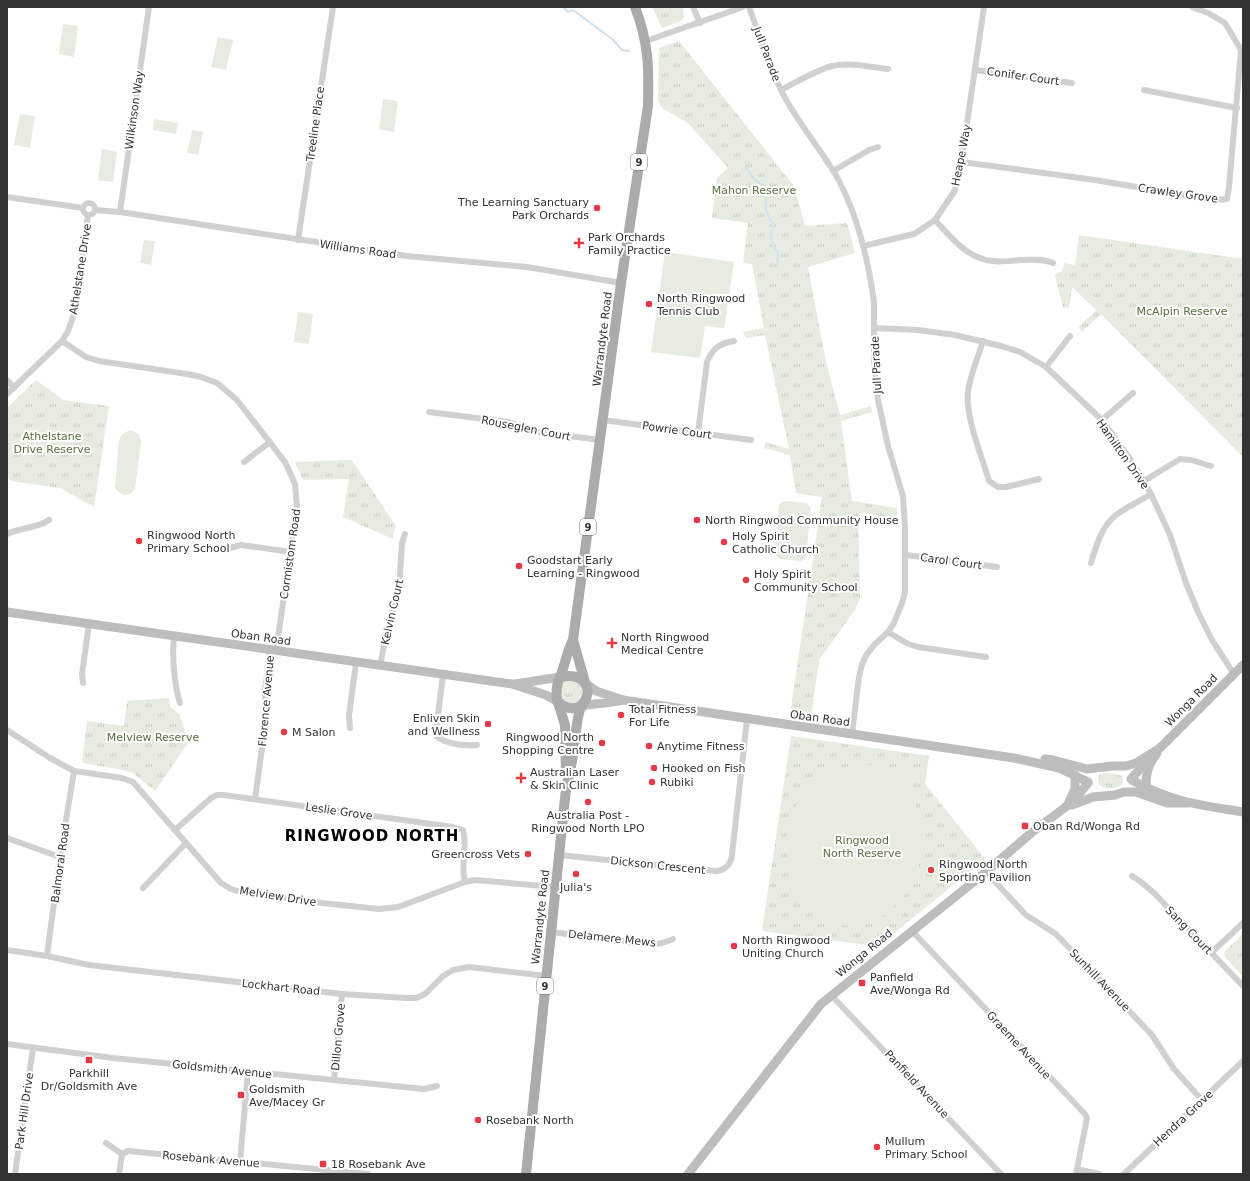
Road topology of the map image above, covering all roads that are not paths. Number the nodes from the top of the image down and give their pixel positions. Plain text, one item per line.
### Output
1 (149, 7) edge
2 (333, 7) edge
3 (635, 7) edge
4 (693, 7) edge
5 (743, 7) edge
6 (749, 7) edge
7 (984, 7) edge
8 (1192, 7) edge
9 (700, 23) junction
10 (646, 41) junction
11 (888, 69) dead end
12 (975, 70) junction
13 (1072, 83) dead end
14 (781, 90) junction
15 (1144, 90) dead end
16 (1237, 108) junction
17 (878, 147) dead end
18 (962, 162) junction
19 (833, 171) junction
20 (7, 197) edge
21 (83, 208) junction
22 (95, 210) junction
23 (120, 212) junction
24 (88, 215) junction
25 (935, 220) junction
26 (298, 240) junction
27 (863, 246) junction
28 (1053, 263) dead end
29 (621, 283) junction
30 (874, 328) junction
31 (1070, 336) dead end
32 (62, 341) junction
33 (734, 341) dead end
34 (983, 341) junction
35 (1046, 367) junction
36 (7, 380) edge
37 (14, 388) junction
38 (1132, 393) dead end
39 (7, 394) edge
40 (429, 412) dead end
41 (603, 420) junction
42 (1102, 420) junction
43 (698, 433) junction
44 (600, 440) junction
45 (751, 440) dead end
46 (270, 442) junction
47 (244, 462) dead end
48 (1211, 466) dead end
49 (1039, 479) dead end
50 (1144, 482) junction
51 (1151, 494) junction
52 (49, 520) dead end
53 (7, 534) edge
54 (405, 534) dead end
55 (230, 548) dead end
56 (291, 552) junction
57 (906, 555) junction
58 (1091, 563) dead end
59 (997, 567) dead end
60 (7, 612) edge
61 (90, 624) junction
62 (888, 632) junction
63 (174, 636) junction
64 (572, 640) junction
65 (273, 650) junction
66 (986, 657) dead end
67 (356, 662) junction
68 (1243, 665) edge
69 (380, 666) junction
70 (1234, 674) junction
71 (443, 675) junction
72 (560, 677) junction
73 (83, 683) dead end
74 (585, 683) junction
75 (512, 684) junction
76 (622, 700) junction
77 (557, 701) junction
78 (180, 703) dead end
79 (582, 706) junction
80 (747, 719) junction
81 (350, 728) dead end
82 (7, 730) edge
83 (852, 734) junction
84 (477, 745) dead end
85 (1158, 750) junction
86 (1014, 758) junction
87 (1099, 768) junction
88 (74, 771) junction
89 (1075, 775) junction
90 (1132, 780) junction
91 (567, 783) junction
92 (1088, 783) junction
93 (1147, 789) junction
94 (1124, 792) junction
95 (255, 799) junction
96 (1188, 803) junction
97 (1064, 808) junction
98 (1243, 812) edge
99 (175, 830) junction
100 (7, 838) edge
101 (186, 842) junction
102 (559, 855) junction
103 (60, 857) junction
104 (986, 872) junction
105 (1132, 876) dead end
106 (465, 882) junction
107 (555, 887) junction
108 (143, 888) dead end
109 (1243, 923) edge
110 (912, 931) junction
111 (551, 932) junction
112 (673, 939) dead end
113 (7, 950) edge
114 (1211, 953) junction
115 (48, 956) junction
116 (546, 976) junction
117 (1243, 986) edge
118 (342, 994) junction
119 (831, 995) junction
120 (7, 1044) edge
121 (33, 1048) junction
122 (1243, 1061) edge
123 (248, 1071) junction
124 (334, 1080) junction
125 (437, 1086) dead end
126 (1202, 1100) junction
127 (106, 1143) dead end
128 (122, 1154) junction
129 (240, 1162) junction
130 (1077, 1172) edge
131 (15, 1174) edge
132 (119, 1174) edge
133 (368, 1174) edge
134 (526, 1174) edge
135 (688, 1174) edge
136 (1002, 1174) edge
137 (1099, 1174) edge
138 (1124, 1174) edge

1 - 23 street, Wilkinson Way
2 - 26 street, Treeline Place
3 - 10 main road, 9
4 - 9 street
5 - 9 street
6 - 14 street, Jull Parade
7 - 12 street, Heape Way
8 - 16 street, Crawley Grove
9 - 10 street
10 - 29 main road, Warrandyte Road / 9
11 - 14 street
12 - 13 street, Conifer Court
12 - 18 street, Heape Way
14 - 19 street, Jull Parade
15 - 16 street
16 - 18 street, Crawley Grove
17 - 19 street
18 - 25 street, Heape Way
19 - 27 street, Jull Parade
20 - 21 street
21 - 22 street
21 - 24 street
22 - 23 street, Williams Road
22 - 24 street
23 - 26 street, Williams Road
24 - 32 street, Athelstane Drive
25 - 27 street, Heape Way
25 - 28 street
26 - 29 street, Williams Road
27 - 30 street, Jull Parade
29 - 41 main road, Warrandyte Road / 9
30 - 34 street, Hamilton Drive
30 - 57 street, Jull Parade
31 - 35 street
32 - 37 street, Athelstane Drive
32 - 46 street, Cormistom Road
33 - 43 street
34 - 35 street, Hamilton Drive
34 - 49 street
35 - 42 street, Hamilton Drive
36 - 37 street
37 - 39 street, Athelstane Drive
38 - 42 street
40 - 44 street, Rouseglen Court
41 - 43 street, Powrie Court
41 - 44 main road, Warrandyte Road / 9
42 - 50 street, Hamilton Drive
43 - 45 street, Powrie Court
44 - 64 main road, Warrandyte Road / 9
46 - 47 street
46 - 56 street, Cormistom Road
48 - 50 street
50 - 51 street, Hamilton Drive
51 - 58 street
51 - 70 street, Hamilton Drive
52 - 53 street
54 - 69 street, Kelvin Court
55 - 56 street
56 - 65 street, Cormistom Road
57 - 59 street, Carol Court
57 - 62 street, Jull Parade
60 - 61 main road, Oban Road
61 - 63 main road, Oban Road
61 - 73 street
62 - 66 street
62 - 83 street, Jull Parade
63 - 65 main road, Oban Road
63 - 78 street
64 - 72 main road, Warrandyte Road / 9
64 - 74 main road, Warrandyte Road / 9
65 - 67 main road, Oban Road
65 - 95 street, Florence Avenue
67 - 69 main road, Oban Road
67 - 81 street
68 - 70 main road, Wonga Road
69 - 71 main road, Oban Road
70 - 85 main road, Wonga Road
71 - 75 main road, Oban Road
71 - 84 street
72 - 74 main road
72 - 75 main road, Oban Road
72 - 77 main road, 9
74 - 76 main road, Oban Road
74 - 79 main road, 9
75 - 77 main road, Oban Road
76 - 79 main road, Oban Road
76 - 80 main road, Oban Road
77 - 79 main road
77 - 91 main road, Warrandyte Road / 9
79 - 91 main road, Warrandyte Road / 9
80 - 83 main road, Oban Road
80 - 102 street, Dickson Crescent
82 - 88 street, Melview Drive
83 - 86 main road, Oban Road
85 - 87 main road
85 - 90 main road
85 - 93 main road
86 - 87 main road, Oban Road
86 - 89 main road, Oban Road
87 - 90 main road
87 - 92 main road, Wonga Road
88 - 99 street, Melview Drive
88 - 103 street, Balmoral Road
89 - 92 main road, Oban Road
89 - 97 main road
90 - 93 main road
90 - 94 main road
91 - 102 main road, Warrandyte Road / 9
92 - 94 main road, Oban Road
92 - 97 main road, Wonga Road
93 - 96 main road
94 - 96 main road
94 - 97 main road
95 - 99 street, Leslie Grove
95 - 106 street, Leslie Grove
96 - 98 main road
97 - 104 main road, Wonga Road
99 - 101 street, Melview Drive
100 - 103 street
101 - 106 street, Melview Drive
101 - 108 street
102 - 107 main road, Warrandyte Road / 9
103 - 115 street, Balmoral Road
104 - 110 main road, Wonga Road
104 - 126 street, Sunhill Avenue
105 - 114 street, Sang Court
106 - 107 street, Melview Drive
107 - 111 main road, Warrandyte Road / 9
109 - 114 street
110 - 119 main road, Wonga Road
110 - 130 street, Graeme Avenue
111 - 112 street, Delamere Mews
111 - 116 main road, Warrandyte Road / 9
113 - 115 street, Lockhart Road
114 - 117 street, Sang Court
115 - 118 street, Lockhart Road
116 - 118 street, Lockhart Road
116 - 134 main road, Warrandyte Road / 9
118 - 124 street, Dillon Grove
119 - 135 main road, Wonga Road
119 - 136 street, Panfield Avenue
120 - 121 street, Goldsmith Avenue
121 - 123 street, Goldsmith Avenue
121 - 131 street, Park Hill Drive
122 - 126 street, Hendra Grove
123 - 124 street, Goldsmith Avenue
123 - 129 street
124 - 125 street, Goldsmith Avenue
126 - 138 street, Hendra Grove
127 - 128 street
128 - 129 street, Rosebank Avenue
128 - 132 street
129 - 133 street, Rosebank Avenue
130 - 137 street

